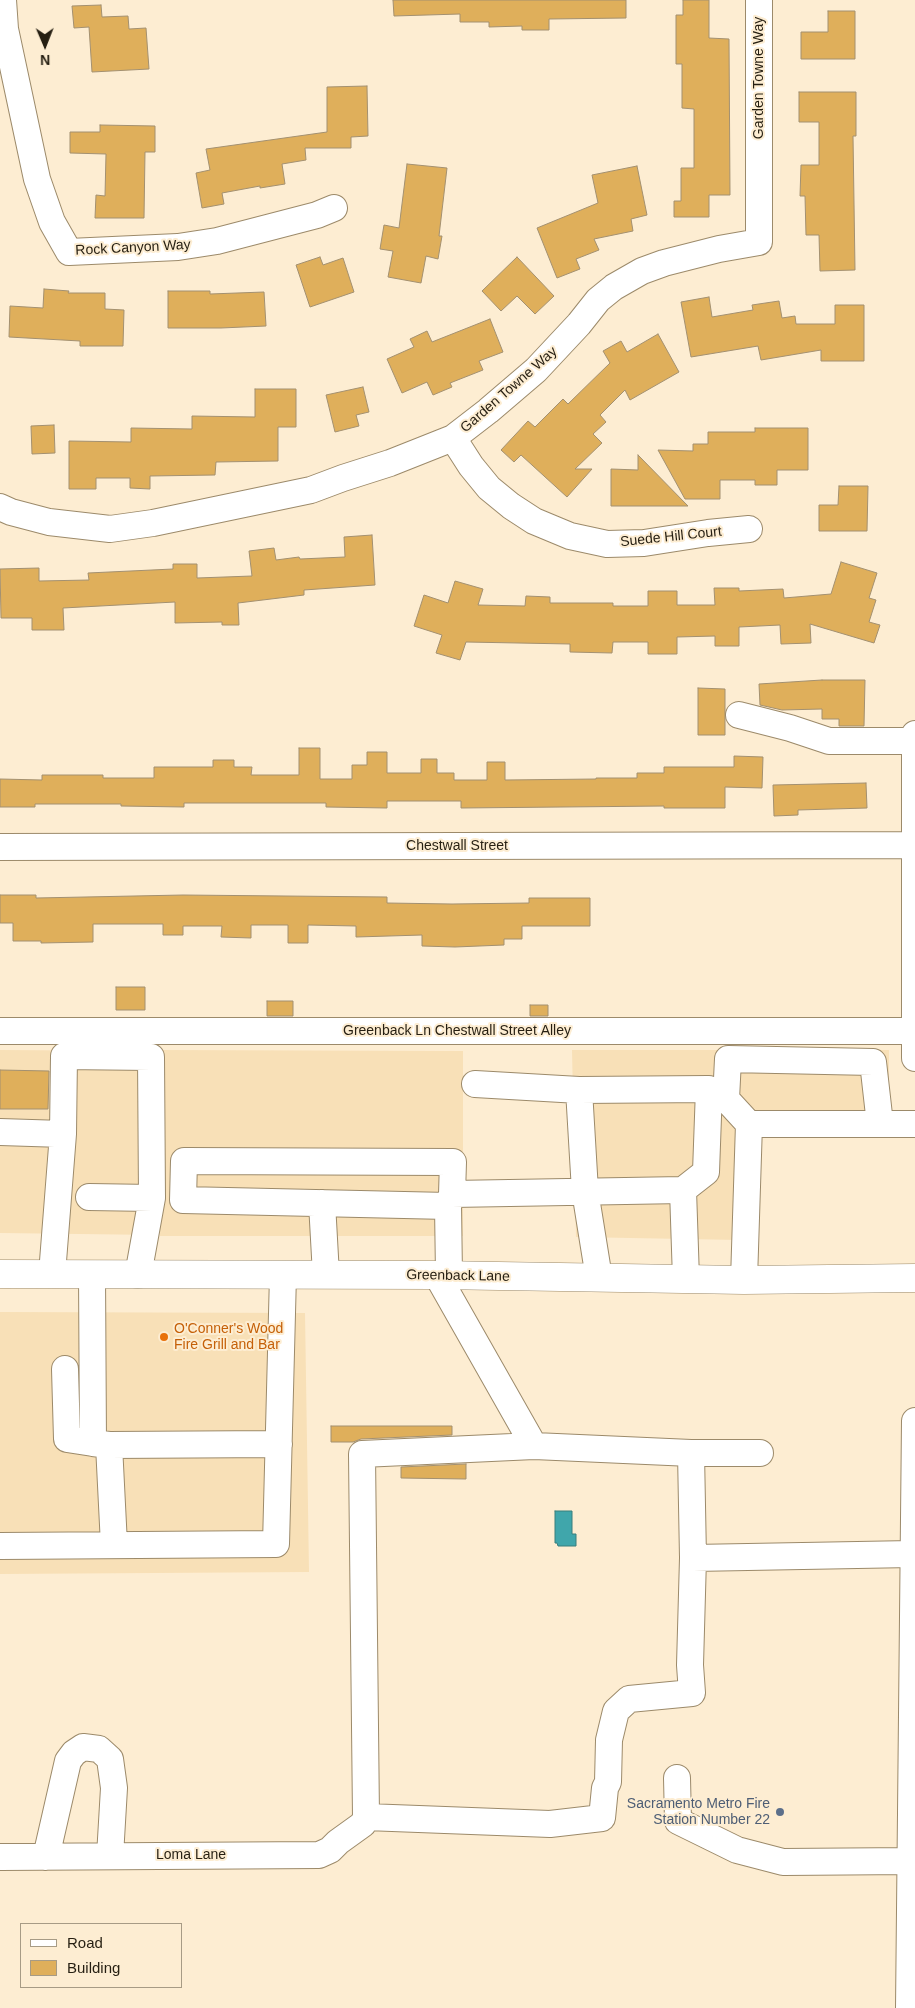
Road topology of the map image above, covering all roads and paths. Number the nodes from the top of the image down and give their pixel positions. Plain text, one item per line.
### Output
1 (3, 0) edge
2 (759, 0) edge
3 (8, 80) edge
4 (334, 208) dead end
5 (453, 438) junction
6 (0, 507) edge
7 (749, 529) dead end
8 (739, 715) dead end
9 (915, 734) edge
10 (915, 740) edge
11 (915, 846) edge
12 (0, 847) edge
13 (915, 987) edge
14 (0, 1031) edge
15 (915, 1031) edge
16 (915, 1058) edge
17 (475, 1084) dead end
18 (579, 1090) junction
19 (749, 1124) junction
20 (880, 1124) junction
21 (915, 1124) edge
22 (0, 1132) edge
23 (63, 1134) junction
24 (683, 1190) junction
25 (585, 1192) junction
26 (89, 1196) dead end
27 (152, 1198) junction
28 (450, 1200) junction
29 (322, 1203) junction
30 (0, 1274) edge
31 (52, 1274) junction
32 (92, 1274) junction
33 (138, 1275) junction
34 (283, 1275) junction
35 (326, 1275) junction
36 (443, 1275) junction
37 (599, 1278) junction
38 (915, 1278) edge
39 (686, 1279) junction
40 (744, 1280) junction
41 (65, 1369) dead end
42 (915, 1421) edge
43 (101, 1444) junction
44 (278, 1444) junction
45 (534, 1446) junction
46 (691, 1452) junction
47 (760, 1453) dead end
48 (915, 1457) edge
49 (114, 1545) junction
50 (0, 1546) edge
51 (912, 1554) junction
52 (693, 1558) junction
53 (914, 1661) edge
54 (677, 1778) dead end
55 (366, 1817) junction
56 (110, 1856) junction
57 (0, 1857) edge
58 (46, 1857) junction
59 (910, 1861) junction
60 (909, 2008) edge

1 - 3 street, Rock Canyon Way
2 - 5 street, Garden Towne Way
3 - 4 street, Rock Canyon Way
5 - 6 street, Garden Towne Way
5 - 7 street, Suede Hill Court
8 - 10 street
9 - 10 street
10 - 11 street
11 - 12 street, Chestwall Street
11 - 13 street
13 - 15 street
14 - 15 street, Greenback Ln Chestwall Street Alley
15 - 16 street
17 - 18 street
18 - 24 street
18 - 25 street
19 - 20 street
19 - 20 street
19 - 40 street
20 - 21 street
22 - 23 street
23 - 27 street
23 - 31 street
24 - 25 street
24 - 39 street
25 - 28 street
25 - 37 street
26 - 27 street
27 - 33 street
28 - 29 street
28 - 29 street
28 - 36 street
29 - 35 street
30 - 31 main road, Greenback Lane
31 - 32 main road, Greenback Lane
32 - 33 main road, Greenback Lane
32 - 43 street
33 - 34 main road, Greenback Lane
34 - 35 main road, Greenback Lane
34 - 44 street
35 - 36 main road, Greenback Lane
36 - 37 main road, Greenback Lane
36 - 45 street
37 - 39 main road, Greenback Lane
38 - 40 main road, Greenback Lane
39 - 40 main road, Greenback Lane
41 - 43 street
42 - 48 street
43 - 44 street
43 - 49 street
44 - 49 street
45 - 46 street
45 - 55 street
46 - 47 street
46 - 52 street
48 - 51 street
49 - 50 street
51 - 52 street
51 - 53 street
52 - 55 street
53 - 59 street
54 - 59 street
55 - 56 street, Loma Lane
56 - 58 street, Loma Lane
56 - 58 street
57 - 58 street, Loma Lane
59 - 60 street

